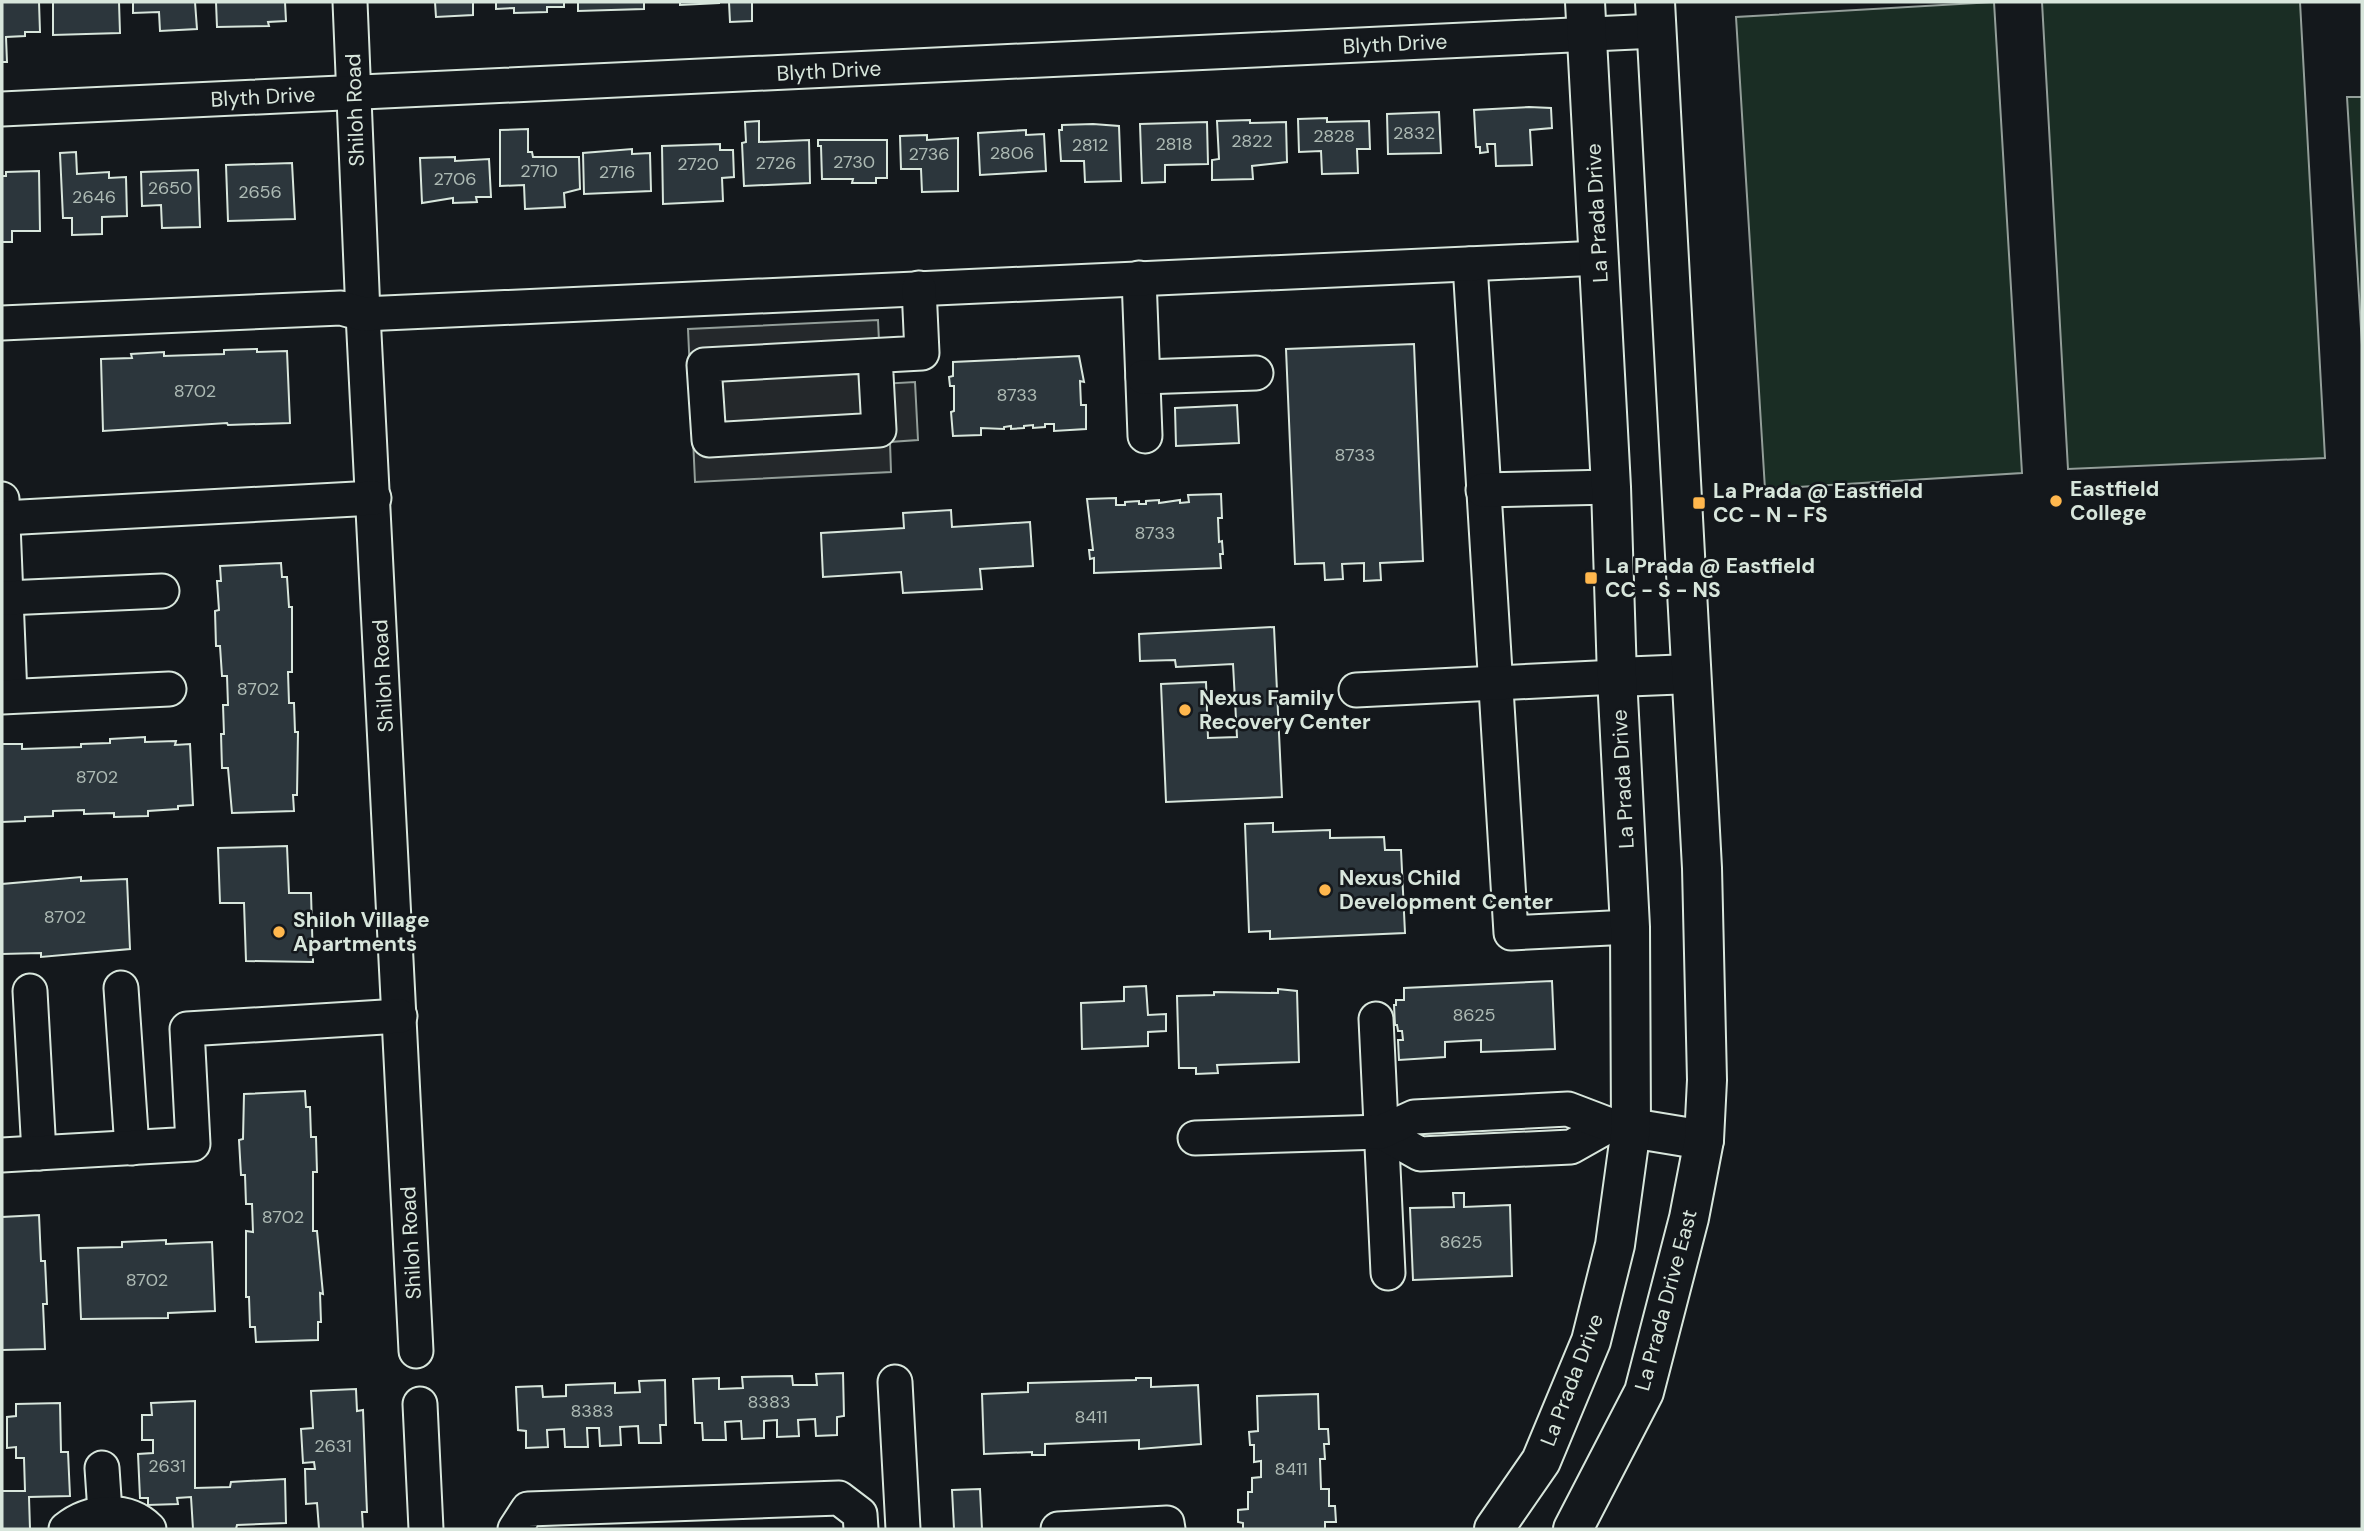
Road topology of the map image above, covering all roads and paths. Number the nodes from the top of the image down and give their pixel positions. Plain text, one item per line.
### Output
1 (350, 2) edge
2 (1655, 16) edge
3 (1585, 18) edge
4 (355, 93) junction
5 (2, 109) edge
6 (1600, 258) junction
7 (1470, 264) junction
8 (1139, 278) junction
9 (919, 288) junction
10 (363, 314) junction
11 (2, 323) edge
12 (875, 356) junction
13 (1256, 373) dead end
14 (1143, 377) junction
15 (1145, 436) dead end
16 (1611, 487) junction
17 (1483, 490) junction
18 (374, 498) junction
19 (2, 509) edge
20 (162, 591) dead end
21 (6, 598) junction
22 (1691, 674) junction
23 (1617, 677) junction
24 (1495, 684) junction
25 (169, 689) dead end
26 (1356, 690) dead end
27 (6, 696) edge
28 (1630, 927) junction
29 (121, 988) dead end
30 (30, 991) dead end
31 (400, 1016) junction
32 (1377, 1018) dead end
33 (1621, 1127) junction
34 (1381, 1132) junction
35 (1195, 1139) dead end
36 (1704, 1140) junction
37 (132, 1148) junction
38 (38, 1153) junction
39 (2, 1155) edge
40 (1388, 1273) dead end
41 (416, 1351) dead end
42 (895, 1382) dead end
43 (420, 1404) dead end
44 (102, 1468) dead end
45 (105, 1512) junction
46 (66, 1529) edge
47 (149, 1529) edge
48 (426, 1529) edge
49 (515, 1529) edge
50 (860, 1529) edge
51 (903, 1529) edge
52 (1058, 1529) edge
53 (1168, 1529) edge
54 (1494, 1529) edge
55 (1573, 1529) edge

1 - 4 street, Shiloh Road
2 - 3 street, Blyth Drive
2 - 22 main road
3 - 4 street, Blyth Drive
3 - 6 main road, La Prada Drive
4 - 5 street, Blyth Drive
4 - 10 street, Shiloh Road
6 - 7 street
6 - 16 main road, La Prada Drive
7 - 8 street
7 - 17 street
8 - 9 street
8 - 14 street
9 - 10 street
9 - 12 street
10 - 11 street
10 - 18 street, Shiloh Road
12 - 12 street
13 - 14 street
14 - 15 street
16 - 17 street
16 - 23 main road, La Prada Drive
17 - 24 street
18 - 19 street
18 - 31 street, Shiloh Road
19 - 21 street
20 - 21 street
21 - 27 street
22 - 23 main road
22 - 36 main road
23 - 24 street
23 - 28 main road, La Prada Drive
24 - 26 street
24 - 28 street
25 - 27 street
28 - 33 main road, La Prada Drive
29 - 37 street
30 - 38 street
31 - 37 street
31 - 41 street, Shiloh Road
32 - 34 street
33 - 34 street
33 - 36 main road
33 - 54 main road, La Prada Drive
34 - 35 street
34 - 40 street
36 - 55 main road, La Prada Drive East
37 - 38 street
38 - 39 street
42 - 51 street
43 - 48 street
44 - 45 street
45 - 46 street
45 - 47 street
49 - 50 street
52 - 53 street

